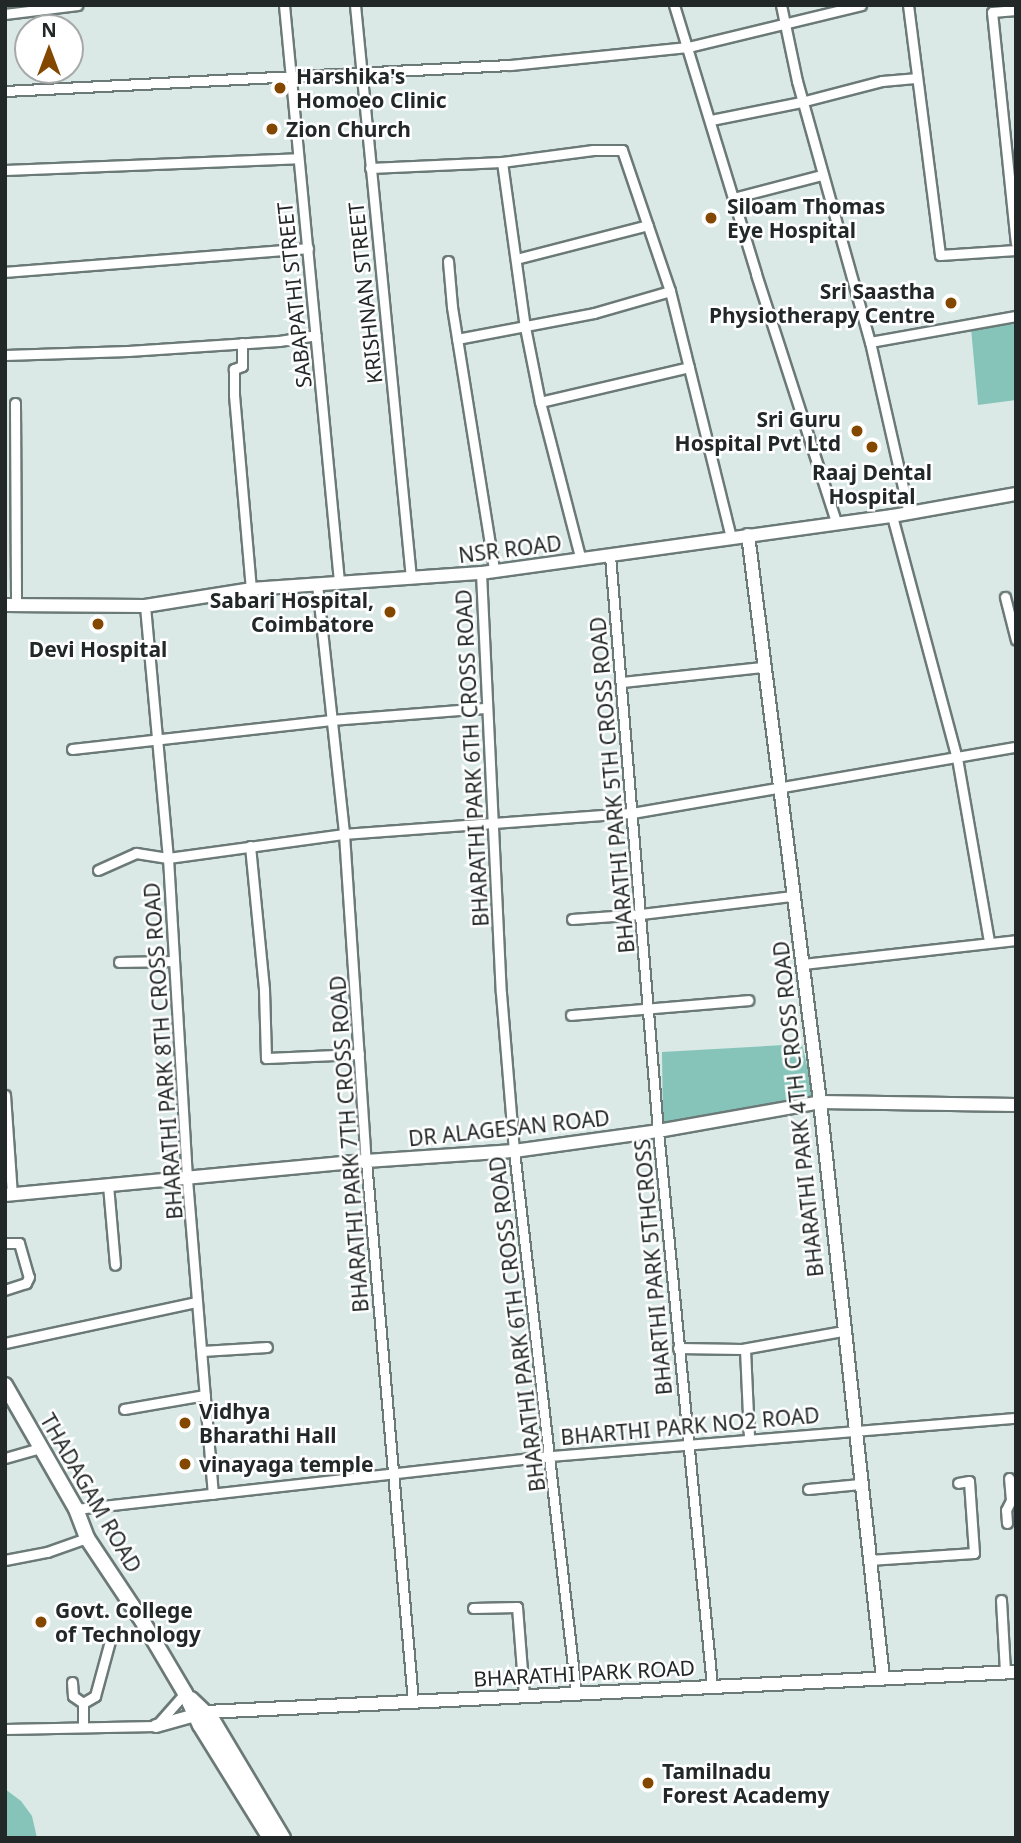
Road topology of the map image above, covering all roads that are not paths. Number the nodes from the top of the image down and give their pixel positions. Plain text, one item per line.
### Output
1 (77, 5) edge
2 (284, 5) edge
3 (355, 5) edge
4 (674, 5) edge
5 (781, 5) edge
6 (861, 5) edge
7 (908, 5) edge
8 (1016, 10) edge
9 (5, 14) edge
10 (786, 24) junction
11 (688, 47) junction
12 (290, 75) junction
13 (361, 75) junction
14 (915, 78) junction
15 (5, 91) edge
16 (802, 102) junction
17 (710, 120) junction
18 (298, 158) junction
19 (502, 162) junction
20 (370, 168) junction
21 (5, 170) edge
22 (822, 175) junction
23 (733, 198) junction
24 (1015, 221) edge
25 (648, 225) junction
26 (1016, 243) edge
27 (308, 247) junction
28 (1016, 250) edge
29 (516, 259) junction
30 (448, 261) dead end
31 (5, 272) edge
32 (670, 291) junction
33 (1016, 316) edge
34 (525, 327) junction
35 (316, 335) junction
36 (457, 339) junction
37 (870, 342) junction
38 (242, 343) junction
39 (5, 355) edge
40 (689, 367) junction
41 (540, 402) junction
42 (15, 403) dead end
43 (1016, 494) edge
44 (909, 513) junction
45 (892, 516) junction
46 (836, 522) junction
47 (748, 535) junction
48 (731, 537) junction
49 (610, 556) junction
50 (581, 560) junction
51 (488, 571) junction
52 (411, 578) junction
53 (339, 582) junction
54 (317, 584) junction
55 (251, 589) junction
56 (1005, 597) dead end
57 (11, 605) edge
58 (145, 606) junction
59 (1016, 640) edge
60 (762, 667) junction
61 (622, 682) junction
62 (485, 708) junction
63 (331, 720) junction
64 (158, 739) junction
65 (1016, 747) edge
66 (72, 749) dead end
67 (957, 758) junction
68 (780, 789) junction
69 (632, 813) junction
70 (492, 822) junction
71 (344, 834) junction
72 (250, 846) junction
73 (168, 858) junction
74 (97, 870) dead end
75 (793, 896) junction
76 (641, 914) junction
77 (572, 919) dead end
78 (1016, 940) edge
79 (989, 942) junction
80 (174, 961) junction
81 (119, 962) dead end
82 (803, 964) junction
83 (748, 1000) dead end
84 (649, 1010) junction
85 (571, 1015) dead end
86 (359, 1054) junction
87 (5, 1095) edge
88 (820, 1102) junction
89 (1016, 1105) edge
90 (658, 1131) junction
91 (514, 1152) junction
92 (366, 1161) junction
93 (187, 1179) junction
94 (108, 1185) junction
95 (9, 1194) edge
96 (5, 1243) edge
97 (115, 1265) dead end
98 (5, 1290) edge
99 (197, 1301) junction
100 (843, 1331) junction
101 (5, 1343) edge
102 (267, 1347) dead end
103 (677, 1348) junction
104 (745, 1349) junction
105 (202, 1351) junction
106 (5, 1385) edge
107 (205, 1395) junction
108 (124, 1409) dead end
109 (1016, 1418) edge
110 (854, 1429) junction
111 (749, 1438) junction
112 (686, 1444) junction
113 (41, 1448) junction
114 (551, 1456) junction
115 (5, 1458) edge
116 (394, 1472) junction
117 (1009, 1478) dead end
118 (958, 1483) dead end
119 (860, 1484) junction
120 (808, 1489) dead end
121 (213, 1494) junction
122 (1013, 1499) edge
123 (76, 1509) junction
124 (1007, 1523) dead end
125 (88, 1538) junction
126 (5, 1560) edge
127 (869, 1560) junction
128 (1001, 1600) dead end
129 (473, 1608) dead end
130 (111, 1637) dead end
131 (1010, 1672) edge
132 (883, 1678) junction
133 (72, 1682) dead end
134 (712, 1686) junction
135 (185, 1693) junction
136 (576, 1693) junction
137 (524, 1695) junction
138 (413, 1701) junction
139 (83, 1703) junction
140 (201, 1715) junction
141 (83, 1727) junction
142 (156, 1727) junction
143 (5, 1729) edge
144 (270, 1838) edge
145 (283, 1838) edge

1 - 9 street
2 - 12 street, SABAPATHI STREET
3 - 13 street, KRISHNAN STREET
4 - 11 street
5 - 10 street
6 - 10 street
7 - 14 street
8 - 24 street
10 - 11 street
10 - 16 street
11 - 13 street
11 - 17 street
12 - 13 street
12 - 15 street
12 - 18 street, SABAPATHI STREET
13 - 20 street, KRISHNAN STREET
14 - 16 street
14 - 28 street
16 - 17 street
16 - 22 street
17 - 23 street
18 - 21 street
18 - 27 street, SABAPATHI STREET
19 - 20 street
19 - 25 street
19 - 29 street
20 - 52 street, KRISHNAN STREET
22 - 23 street
22 - 37 street
23 - 46 street
24 - 26 street
25 - 29 street
25 - 32 street
27 - 31 street
27 - 35 street, SABAPATHI STREET
29 - 34 street
30 - 36 street, BHARATHI PARK 6TH CROSS ROAD
32 - 34 street
32 - 40 street
33 - 37 street
34 - 36 street
34 - 41 street
35 - 38 street
35 - 53 street, SABAPATHI STREET
36 - 51 street, BHARATHI PARK 6TH CROSS ROAD
37 - 44 street
38 - 39 street
38 - 55 street
40 - 41 street
40 - 48 street
41 - 50 street
42 - 57 street
43 - 44 street, NSR ROAD
44 - 45 street, NSR ROAD
45 - 46 street, NSR ROAD
45 - 67 street
46 - 47 street, NSR ROAD
47 - 48 street, NSR ROAD
47 - 60 street, BHARATHI PARK 4TH CROSS ROAD
48 - 49 street, NSR ROAD
49 - 50 street, NSR ROAD
49 - 61 street, BHARATHI PARK 5TH CROSS ROAD
50 - 51 street, NSR ROAD
51 - 52 street, NSR ROAD
51 - 62 street, BHARATHI PARK 6TH CROSS ROAD
52 - 53 street, NSR ROAD
53 - 54 street, NSR ROAD
54 - 55 street, NSR ROAD
54 - 63 street, BHARATHI PARK 7TH CROSS ROAD
55 - 58 street, NSR ROAD
56 - 59 street
57 - 58 street, NSR ROAD
58 - 64 street, BHARATHI PARK 8TH CROSS ROAD
60 - 61 street
60 - 68 street, BHARATHI PARK 4TH CROSS ROAD
61 - 69 street, BHARATHI PARK 5TH CROSS ROAD
62 - 63 street
62 - 70 street, BHARATHI PARK 6TH CROSS ROAD
63 - 64 street
63 - 71 street, BHARATHI PARK 7TH CROSS ROAD
64 - 66 street
64 - 73 street, BHARATHI PARK 8TH CROSS ROAD
65 - 67 street
67 - 68 street
67 - 79 street
68 - 69 street
68 - 75 street, BHARATHI PARK 4TH CROSS ROAD
69 - 70 street
69 - 76 street, BHARATHI PARK 5TH CROSS ROAD
70 - 71 street
70 - 91 street, BHARATHI PARK 6TH CROSS ROAD
71 - 72 street
71 - 86 street, BHARATHI PARK 7TH CROSS ROAD
72 - 73 street
72 - 86 street
73 - 74 street
73 - 80 street, BHARATHI PARK 8TH CROSS ROAD
75 - 76 street
75 - 82 street, BHARATHI PARK 4TH CROSS ROAD
76 - 77 street
76 - 84 street, BHARATHI PARK 5TH CROSS ROAD
78 - 79 street
79 - 82 street
80 - 81 street
80 - 93 street, BHARATHI PARK 8TH CROSS ROAD
82 - 88 street, BHARATHI PARK 4TH CROSS ROAD
83 - 84 street
84 - 85 street
84 - 90 street, BHARTHI PARK 5THCROSS
86 - 92 street, BHARATHI PARK 7TH CROSS ROAD
87 - 95 street
88 - 89 street, DR ALAGESAN ROAD
88 - 90 street, DR ALAGESAN ROAD
88 - 100 street, BHARATHI PARK 4TH CROSS ROAD
90 - 91 street, DR ALAGESAN ROAD
90 - 103 street, BHARTHI PARK 5THCROSS
91 - 92 street, DR ALAGESAN ROAD
91 - 114 street, BHARATHI PARK 6TH CROSS ROAD
92 - 93 street, DR ALAGESAN ROAD
92 - 116 street, BHARATHI PARK 7TH CROSS ROAD
93 - 94 street, DR ALAGESAN ROAD
93 - 99 street, BHARATHI PARK 8TH CROSS ROAD
94 - 95 street, DR ALAGESAN ROAD
94 - 97 street
96 - 98 street
99 - 101 street
99 - 105 street, BHARATHI PARK 8TH CROSS ROAD
100 - 104 street
100 - 110 street, BHARATHI PARK 4TH CROSS ROAD
102 - 105 street
103 - 104 street
103 - 112 street, BHARTHI PARK 5THCROSS
104 - 111 street
105 - 107 street, BHARATHI PARK 8TH CROSS ROAD
106 - 113 main road, THADAGAM ROAD
107 - 108 street
107 - 121 street, BHARATHI PARK 8TH CROSS ROAD
109 - 110 street, BHARTHI PARK NO2 ROAD
110 - 111 street, BHARTHI PARK NO2 ROAD
110 - 119 street, BHARATHI PARK 4TH CROSS ROAD
111 - 112 street, BHARTHI PARK NO2 ROAD
112 - 114 street, BHARTHI PARK NO2 ROAD
112 - 134 street, BHARTHI PARK 5THCROSS
113 - 115 street
113 - 123 main road, THADAGAM ROAD
114 - 116 street, BHARTHI PARK NO2 ROAD
114 - 136 street, BHARATHI PARK 6TH CROSS ROAD
116 - 121 street, BHARTHI PARK NO2 ROAD
116 - 138 street, BHARATHI PARK 7TH CROSS ROAD
117 - 122 street
118 - 127 street
119 - 120 street
119 - 127 street, BHARATHI PARK 4TH CROSS ROAD
121 - 123 street, BHARTHI PARK NO2 ROAD
122 - 124 street
123 - 125 main road, THADAGAM ROAD
125 - 126 street
125 - 135 main road, THADAGAM ROAD
127 - 132 street, BHARATHI PARK 4TH CROSS ROAD
128 - 131 street
129 - 137 street
130 - 139 street
131 - 132 street, BHARATHI PARK ROAD
132 - 134 street, BHARATHI PARK ROAD
133 - 139 street
134 - 136 street, BHARATHI PARK ROAD
135 - 140 main road, THADAGAM ROAD
135 - 142 street
136 - 137 street, BHARATHI PARK ROAD
137 - 138 street, BHARATHI PARK ROAD
138 - 140 street, BHARATHI PARK ROAD
139 - 141 street
140 - 142 street, BHARATHI PARK ROAD
140 - 144 main road, THADAGAM ROAD
140 - 145 main road, THADAGAM ROAD
141 - 142 street
141 - 143 street

